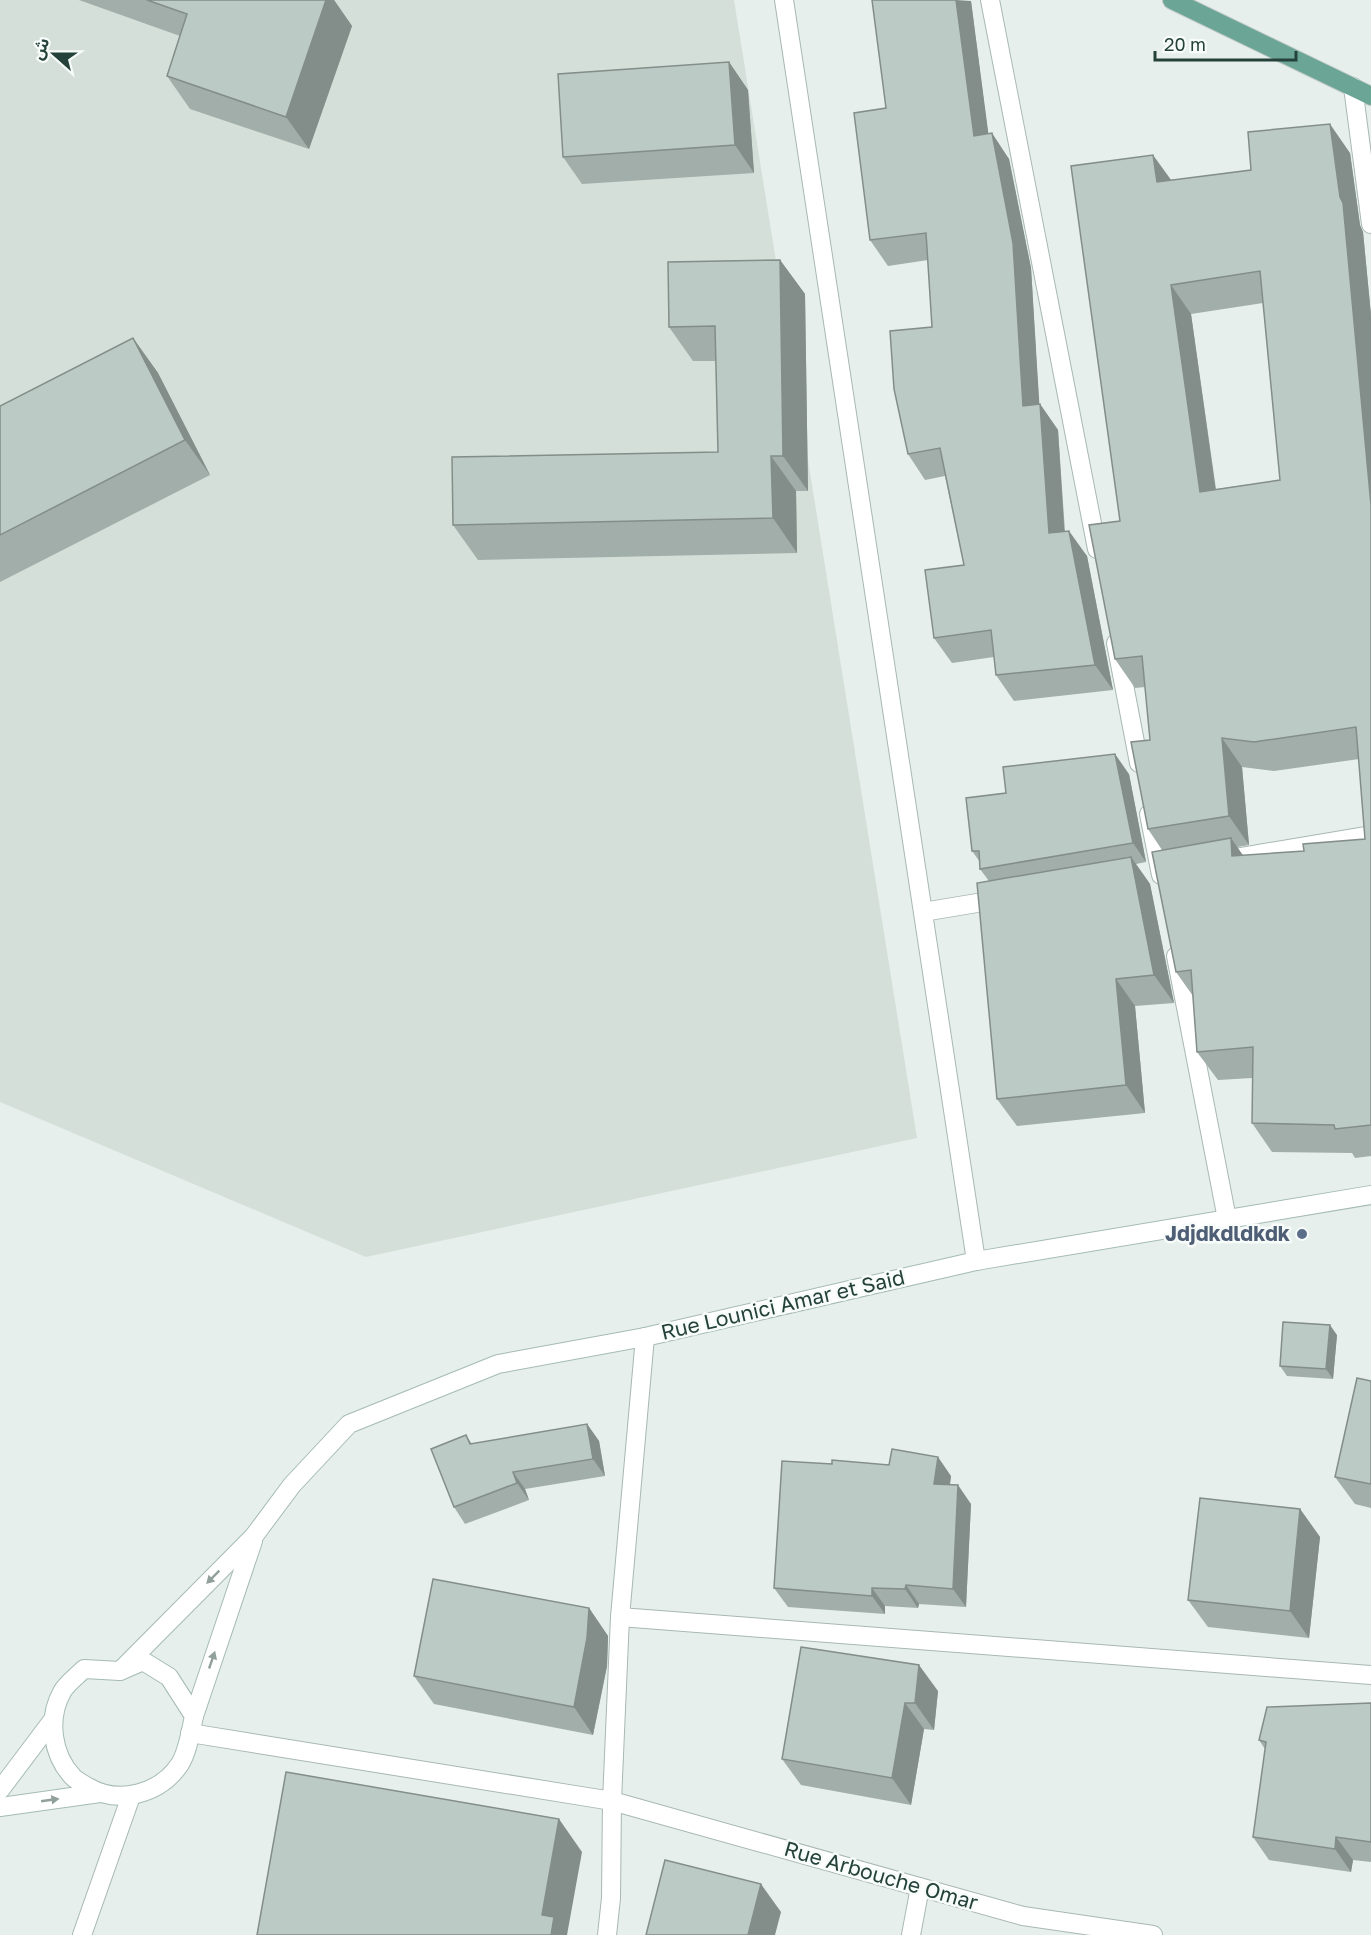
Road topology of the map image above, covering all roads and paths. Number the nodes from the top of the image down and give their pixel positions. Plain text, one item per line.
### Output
1 (784, 0) edge
2 (990, 0) edge
3 (1172, 0) edge
4 (1353, 87) junction
5 (1371, 96) edge
6 (1371, 224) edge
7 (1100, 565) edge
8 (1112, 624) edge
9 (1142, 777) edge
10 (1146, 800) edge
11 (1371, 834) edge
12 (1207, 863) edge
13 (1166, 870) junction
14 (1138, 875) dead end
15 (1165, 894) edge
16 (1013, 896) edge
17 (923, 912) junction
18 (1173, 940) edge
19 (1371, 1195) edge
20 (1227, 1219) junction
21 (976, 1261) junction
22 (645, 1337) junction
23 (255, 1536) junction
24 (620, 1617) junction
25 (120, 1671) junction
26 (1371, 1675) edge
27 (52, 1721) junction
28 (192, 1724) junction
29 (0, 1790) edge
30 (100, 1793) junction
31 (131, 1796) junction
32 (612, 1801) junction
33 (0, 1808) edge
34 (920, 1887) junction
35 (82, 1935) edge
36 (607, 1935) edge
37 (911, 1935) edge
38 (1153, 1935) edge

1 - 17 street
2 - 7 street
3 - 4 main road
4 - 5 main road
4 - 6 street
8 - 9 street
10 - 13 street
11 - 12 street
13 - 14 street
13 - 15 street
16 - 17 street
17 - 21 street
18 - 20 street
19 - 20 street, Rue Lounici Amar et Said
20 - 21 street, Rue Lounici Amar et Said
21 - 22 street, Rue Lounici Amar et Said
22 - 23 street, Rue Lounici Amar et Said
22 - 24 street
23 -> 25 street, Rue Lounici Amar et Said
28 -> 23 street, Rue Lounici Amar et Said
24 - 26 street
24 - 32 street
25 - 27 street
25 - 28 street
27 - 29 street
27 - 30 street
28 - 31 street
28 - 32 street, Rue Arbouche Omar
30 - 31 street
33 -> 30 street
31 - 35 street
32 - 34 street, Rue Arbouche Omar
32 - 36 street
34 - 37 street
34 - 38 street, Rue Arbouche Omar

